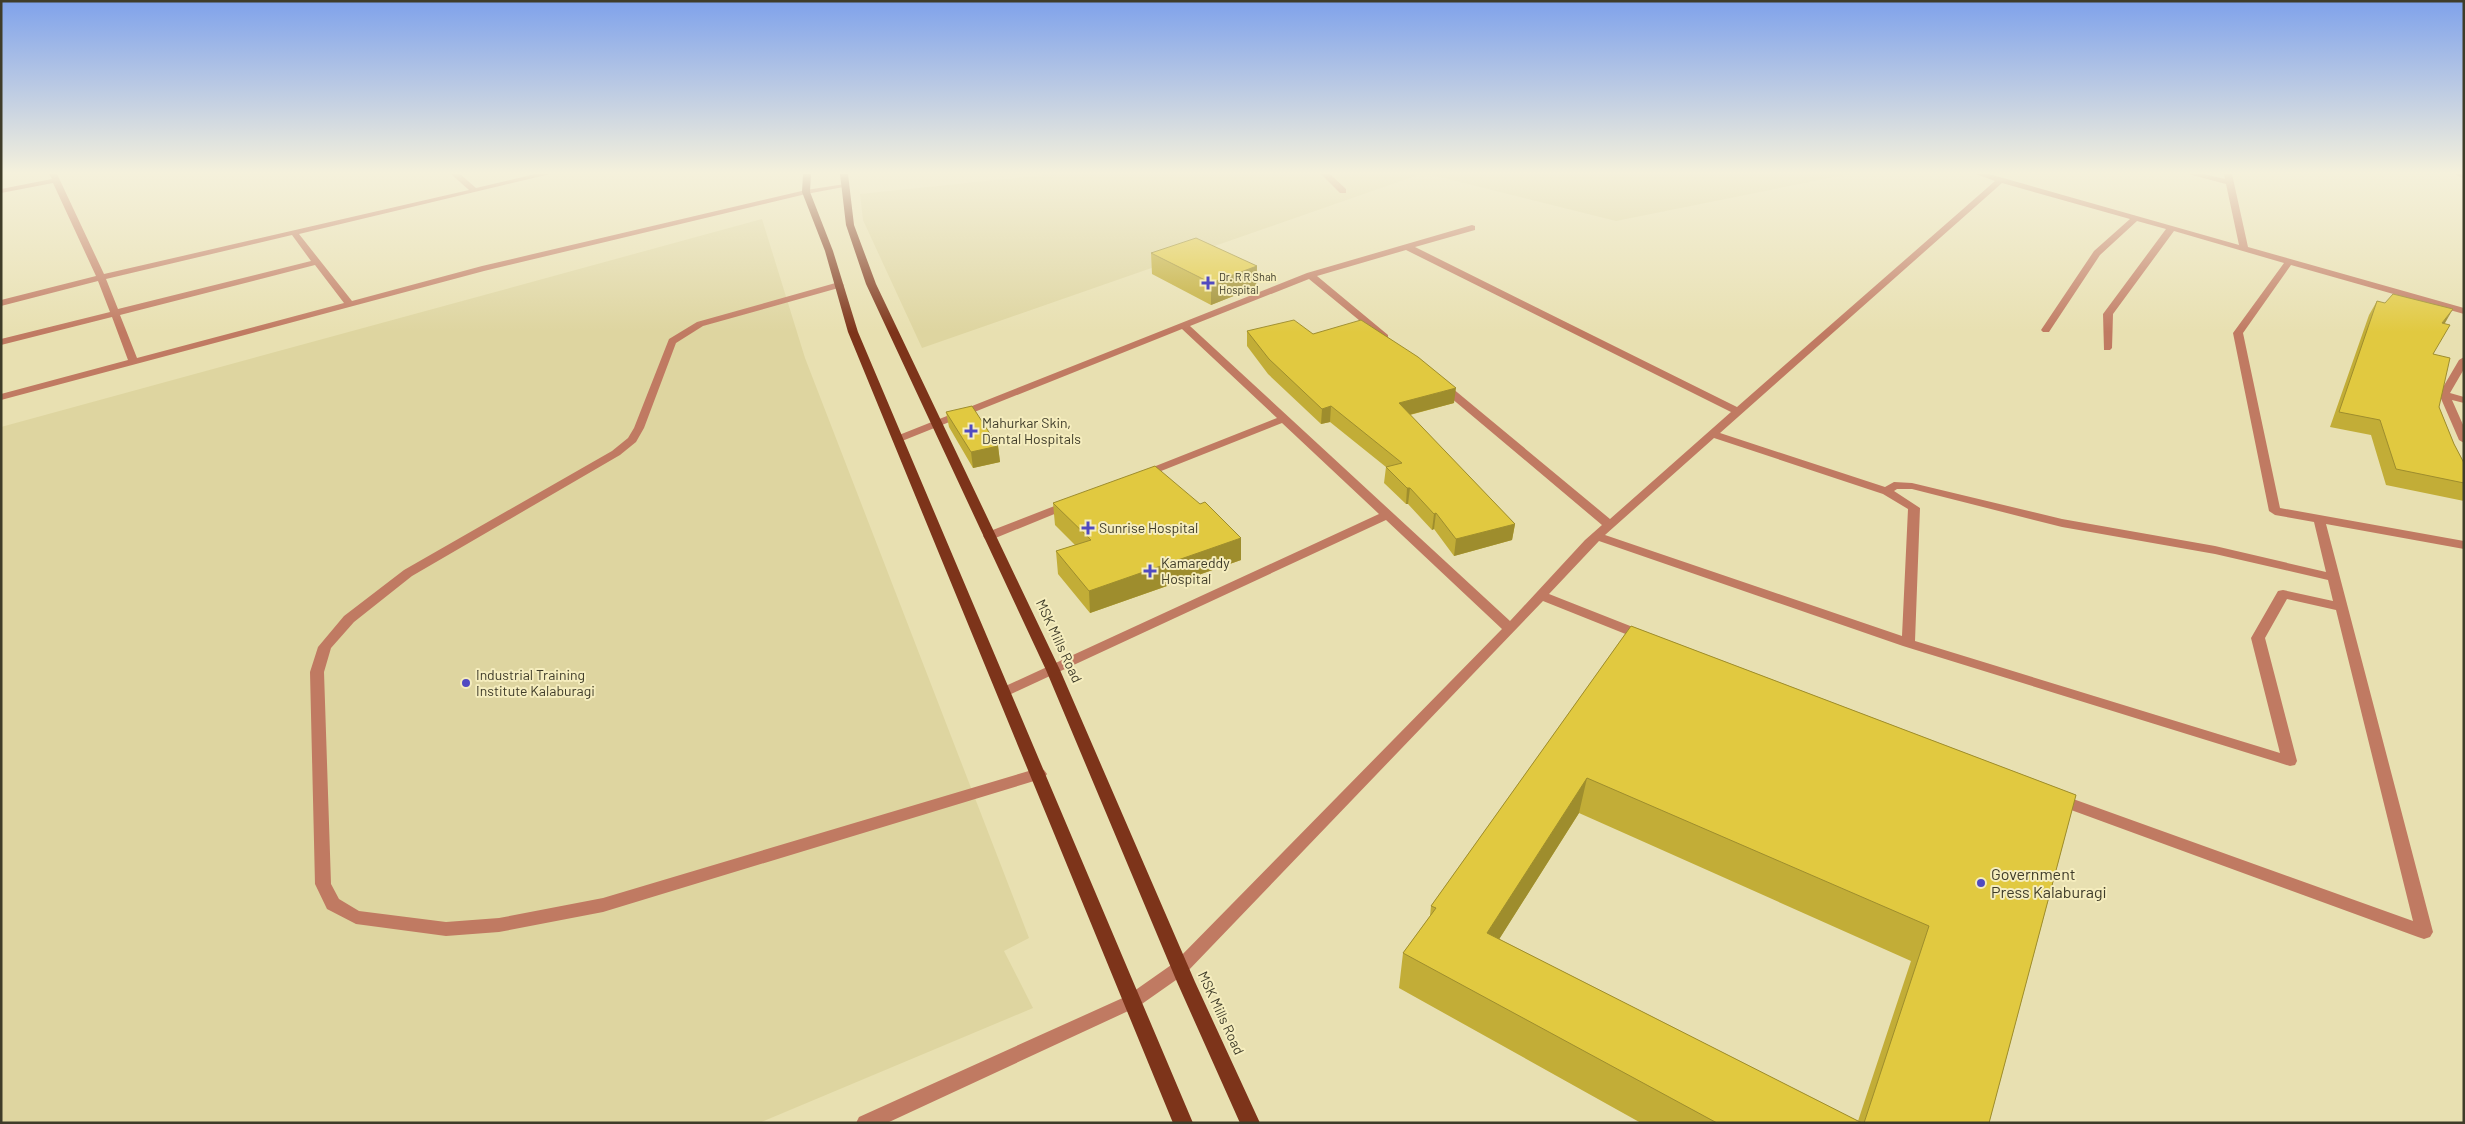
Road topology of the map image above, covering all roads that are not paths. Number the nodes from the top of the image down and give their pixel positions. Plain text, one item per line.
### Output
1 (76, 226) edge
2 (322, 226) edge
3 (663, 226) edge
4 (818, 226) edge
5 (851, 226) edge
6 (1947, 226) edge
7 (2127, 226) edge
8 (2163, 226) edge
9 (2239, 226) edge
10 (1472, 228) dead end
11 (2172, 229) junction
12 (294, 233) junction
13 (1405, 246) junction
14 (2244, 250) junction
15 (316, 262) junction
16 (2289, 262) junction
17 (1310, 275) junction
18 (101, 277) junction
19 (839, 285) junction
20 (1, 303) edge
21 (350, 305) junction
22 (2464, 311) edge
23 (115, 313) junction
24 (1183, 325) junction
25 (2046, 330) dead end
26 (1, 342) edge
27 (1392, 344) edge
28 (2107, 348) dead end
29 (2464, 360) edge
30 (134, 362) junction
31 (1430, 375) edge
32 (2444, 394) junction
33 (1, 398) edge
34 (2464, 400) edge
35 (1738, 411) junction
36 (1284, 419) junction
37 (937, 424) junction
38 (1712, 434) junction
39 (898, 439) junction
40 (2464, 440) edge
41 (1127, 481) edge
42 (1887, 492) junction
43 (1081, 499) edge
44 (1387, 515) junction
45 (2319, 519) junction
46 (1610, 525) junction
47 (989, 536) junction
48 (1597, 536) junction
49 (2464, 545) edge
50 (2333, 577) junction
51 (1541, 596) junction
52 (2341, 607) junction
53 (1510, 629) junction
54 (1908, 643) junction
55 (1661, 644) edge
56 (1053, 670) junction
57 (1004, 692) junction
58 (1038, 774) junction
59 (2041, 793) edge
60 (1180, 968) junction
61 (1133, 1001) junction
62 (866, 1123) edge
63 (1183, 1123) edge
64 (1250, 1123) edge

1 - 18 street
2 - 12 street
3 - 21 street
4 - 19 main road
5 - 37 main road, MSK Mills Road
6 - 35 street
7 - 25 street
8 - 11 street
9 - 14 street
10 - 13 street
11 - 14 street
11 - 28 street
12 - 15 street
12 - 18 street
13 - 17 street
13 - 35 street
14 - 16 street
15 - 21 street
15 - 23 street
16 - 22 street
16 - 45 street
17 - 24 street
17 - 27 street
18 - 20 street
18 - 23 street
19 - 39 main road
19 - 58 street
21 - 30 street
23 - 26 street
23 - 30 street
24 - 36 street
24 - 37 street
29 - 32 street
30 - 33 street
31 - 46 street
32 - 34 street
32 - 40 street
35 - 38 street
36 - 41 street
36 - 44 street
37 - 39 street
37 - 47 main road, MSK Mills Road
38 - 42 street
38 - 46 street
39 - 57 main road
42 - 50 street
42 - 54 street
43 - 47 street
44 - 53 street
44 - 56 street
45 - 49 street
45 - 50 street
46 - 48 street
47 - 56 main road, MSK Mills Road
48 - 51 street
48 - 54 street
50 - 52 street
51 - 53 street
51 - 55 street
52 - 54 street
52 - 59 street
53 - 60 street
56 - 57 street
56 - 60 main road, MSK Mills Road
57 - 58 main road
58 - 61 main road
60 - 61 street
60 - 64 main road, MSK Mills Road
61 - 62 street
61 - 63 main road

